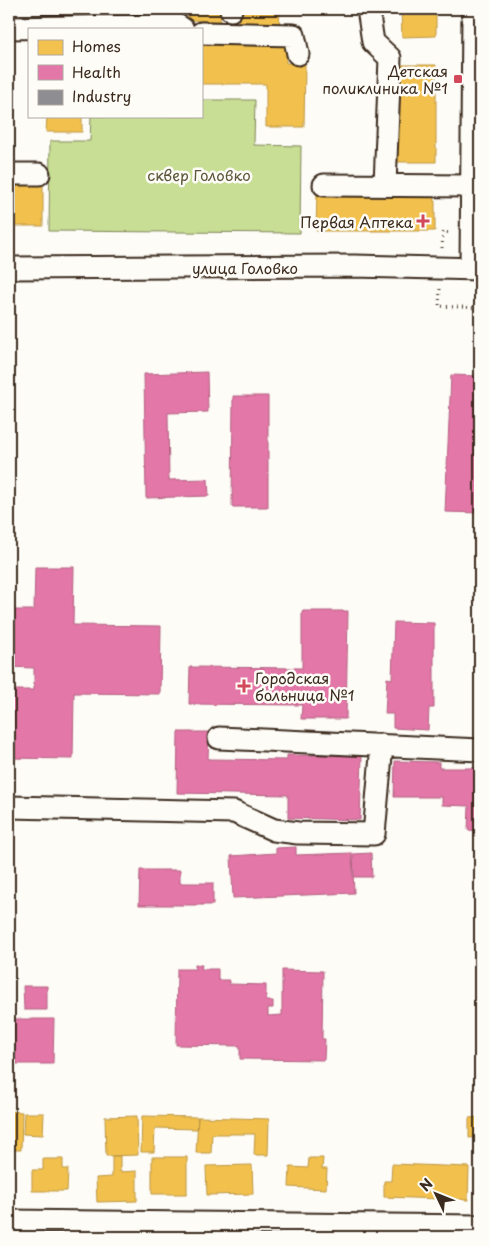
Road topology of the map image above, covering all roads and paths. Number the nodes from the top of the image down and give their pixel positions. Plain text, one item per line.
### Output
1 (368, 9) edge
2 (473, 9) edge
3 (81, 18) edge
4 (9, 28) edge
5 (182, 28) edge
6 (477, 31) edge
7 (202, 33) edge
8 (298, 54) dead end
9 (476, 137) edge
10 (9, 174) edge
11 (39, 174) dead end
12 (324, 185) dead end
13 (385, 185) junction
14 (472, 186) junction
15 (456, 233) dead end
16 (442, 249) dead end
17 (9, 268) edge
18 (476, 269) edge
19 (440, 289) dead end
20 (480, 308) edge
21 (219, 738) dead end
22 (382, 745) junction
23 (480, 750) edge
24 (9, 806) edge
25 (9, 1222) edge
26 (480, 1226) edge
27 (231, 1230) edge
28 (311, 1230) edge

1 - 13 street
2 - 6 street
3 - 4 street
3 - 5 street
6 - 9 street
7 - 8 street
9 - 14 street
10 - 11 street
12 - 13 street
13 - 14 street
14 - 18 street
15 - 16 path
17 - 18 street, улица Головко
19 - 20 path
21 - 22 street
22 - 23 street
22 - 24 street
25 - 27 street
26 - 28 street
27 - 28 street

